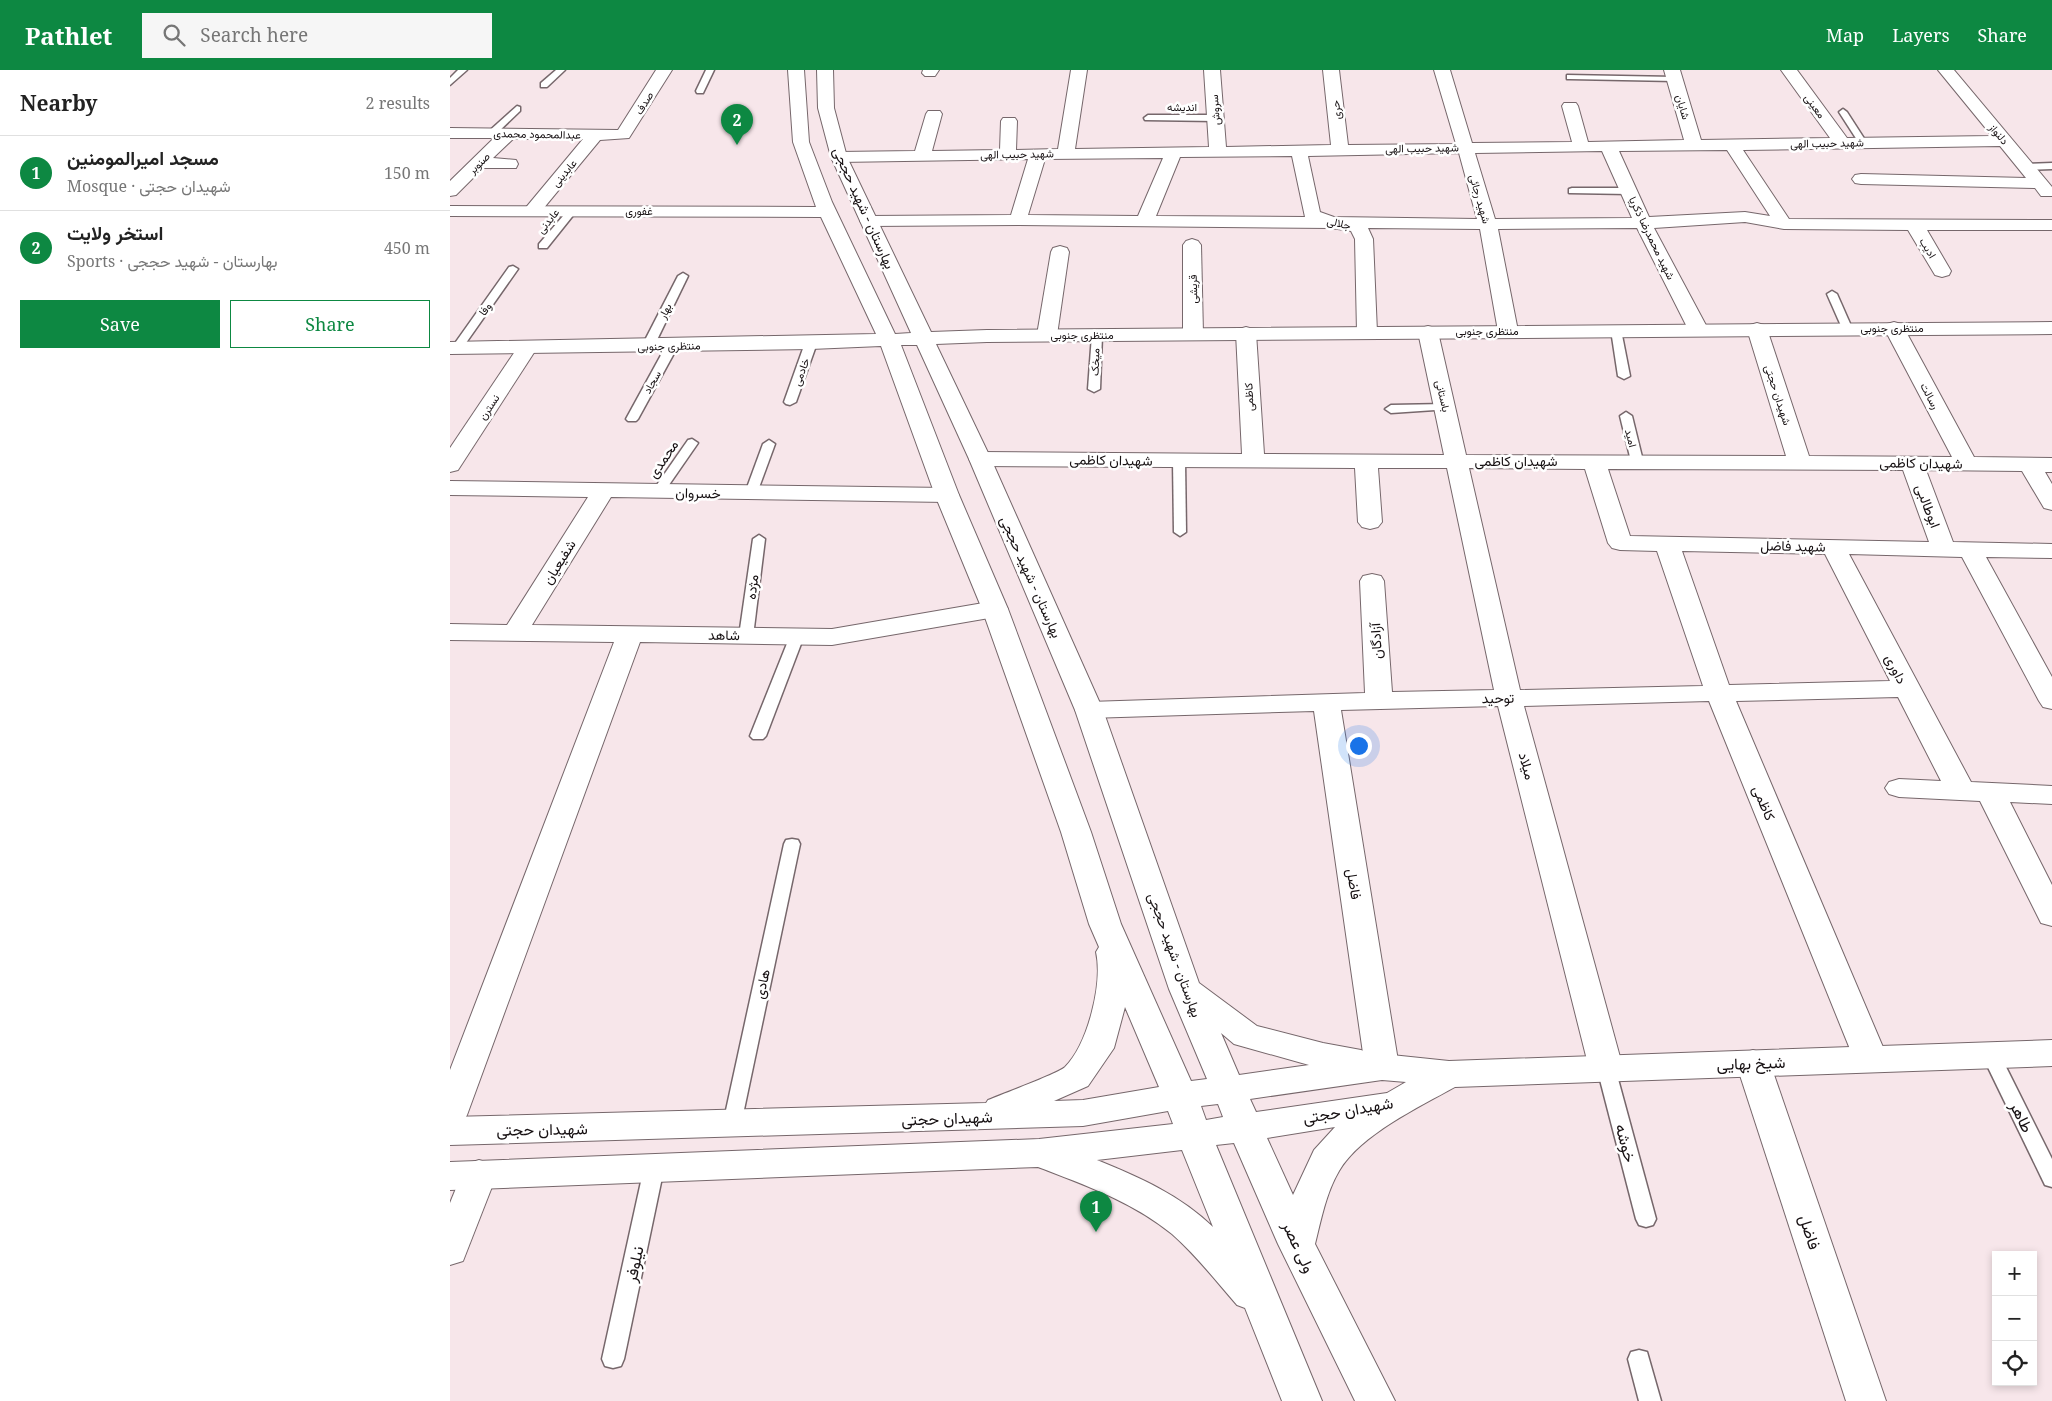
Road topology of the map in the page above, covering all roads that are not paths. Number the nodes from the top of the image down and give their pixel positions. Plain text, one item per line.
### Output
1 (462, 70) edge
2 (561, 70) edge
3 (664, 70) edge
4 (710, 70) edge
5 (796, 70) edge
6 (825, 70) edge
7 (1079, 70) edge
8 (1212, 70) edge
9 (1331, 70) edge
10 (1442, 70) edge
11 (1789, 70) edge
12 (1946, 70) edge
13 (1673, 74) edge
14 (1570, 77) dead end
15 (450, 82) edge
16 (544, 85) dead end
17 (700, 91) dead end
18 (1570, 106) dead end
19 (517, 109) dead end
20 (1843, 112) dead end
21 (934, 114) dead end
22 (1148, 118) dead end
23 (1216, 118) junction
24 (1009, 121) dead end
25 (450, 134) edge
26 (491, 134) junction
27 (508, 134) junction
28 (595, 135) junction
29 (623, 135) joint
30 (2005, 141) junction
31 (1842, 143) junction
32 (1863, 143) junction
33 (1694, 144) junction
34 (1731, 144) junction
35 (1581, 146) junction
36 (1608, 146) junction
37 (1465, 147) junction
38 (1340, 149) junction
39 (1299, 150) junction
40 (1218, 151) junction
41 (1174, 152) junction
42 (1066, 153) junction
43 (1008, 154) junction
44 (1038, 154) junction
45 (922, 155) junction
46 (839, 156) junction
47 (479, 163) junction
48 (510, 164) dead end
49 (2052, 166) edge
50 (2026, 167) junction
51 (1860, 179) dead end
52 (2040, 183) junction
53 (450, 191) edge
54 (1572, 191) dead end
55 (1629, 191) junction
56 (2052, 197) edge
57 (450, 211) edge
58 (532, 211) junction
59 (572, 211) junction
60 (828, 212) junction
61 (1018, 220) junction
62 (869, 221) junction
63 (1146, 221) junction
64 (1643, 222) junction
65 (1332, 223) junction
66 (1488, 224) junction
67 (1784, 224) junction
68 (1914, 224) junction
69 (2052, 224) edge
70 (1192, 245) dead end
71 (543, 246) dead end
72 (1060, 252) dead end
73 (513, 269) dead end
74 (1942, 271) dead end
75 (683, 276) dead end
76 (1832, 294) dead end
77 (871, 305) junction
78 (1848, 328) junction
79 (1894, 328) junction
80 (1757, 329) junction
81 (1616, 330) junction
82 (1698, 330) junction
83 (1508, 331) junction
84 (2050, 331) edge
85 (1367, 332) junction
86 (1428, 332) junction
87 (1246, 333) junction
88 (1193, 334) junction
89 (1047, 335) junction
90 (1096, 335) junction
91 (987, 336) junction
92 (922, 338) junction
93 (888, 339) junction
94 (811, 343) junction
95 (648, 346) junction
96 (672, 346) junction
97 (454, 348) edge
98 (527, 348) junction
99 (941, 374) junction
100 (1624, 376) dead end
101 (1094, 389) dead end
102 (790, 402) dead end
103 (1446, 407) junction
104 (1391, 410) dead end
105 (1626, 416) dead end
106 (632, 419) dead end
107 (692, 443) dead end
108 (769, 444) dead end
109 (980, 459) junction
110 (1180, 461) junction
111 (1253, 461) junction
112 (1366, 461) junction
113 (1458, 461) junction
114 (1594, 461) junction
115 (1637, 461) junction
116 (1799, 461) junction
117 (1912, 463) junction
118 (1966, 463) junction
119 (2029, 464) junction
120 (450, 465) edge
121 (2052, 465) edge
122 (450, 488) edge
123 (602, 492) junction
124 (658, 492) junction
125 (751, 493) junction
126 (947, 495) junction
127 (2052, 503) edge
128 (1370, 522) dead end
129 (1180, 532) dead end
130 (758, 539) dead end
131 (1667, 544) junction
132 (1833, 547) junction
133 (1944, 549) junction
134 (1970, 549) junction
135 (2052, 551) edge
136 (1372, 581) dead end
137 (995, 609) junction
138 (450, 632) edge
139 (514, 633) junction
140 (630, 634) junction
141 (746, 636) junction
142 (797, 636) junction
143 (1907, 689) junction
144 (1718, 693) junction
145 (1509, 698) junction
146 (1379, 701) junction
147 (2052, 701) edge
148 (1326, 702) junction
149 (1089, 710) junction
150 (758, 736) dead end
151 (1899, 788) dead end
152 (1961, 791) junction
153 (1990, 792) junction
154 (2052, 795) edge
155 (792, 844) dead end
156 (2052, 915) edge
157 (1105, 924) junction
158 (1185, 988) junction
159 (2052, 1053) edge
160 (1991, 1055) junction
161 (1871, 1059) junction
162 (1753, 1063) junction
163 (1382, 1067) junction
164 (1606, 1068) junction
165 (1449, 1074) junction
166 (1230, 1090) junction
167 (1180, 1096) junction
168 (1394, 1105) junction
169 (450, 1115) edge
170 (978, 1117) junction
171 (732, 1124) junction
172 (1246, 1127) junction
173 (450, 1131) edge
174 (1194, 1135) junction
175 (1040, 1153) junction
176 (654, 1168) junction
177 (464, 1175) edge
178 (2052, 1179) edge
179 (1646, 1218) dead end
180 (1296, 1244) junction
181 (450, 1250) edge
182 (1264, 1309) junction
183 (613, 1359) dead end
184 (1639, 1359) dead end
185 (1302, 1401) edge
186 (1375, 1401) edge
187 (1650, 1401) edge
188 (1866, 1401) edge

1 - 15 lane
2 - 16 lane
3 - 29 street, صدف
4 - 17 lane
5 - 60 street
6 - 46 street, بهارستان - شهید حججی
7 - 42 street
8 - 23 street, سروش
9 - 38 street, حری
10 - 37 street, شهید رجائی
11 - 31 street, معینی
12 - 30 street, دلنواز
13 - 14 lane
13 - 33 street, شایان
18 - 35 street
19 - 26 lane
20 - 32 lane
21 - 45 street
22 - 23 lane, اندیشه
23 - 40 street, سروش
24 - 43 street
25 - 26 street, عبدالمحمود محمدی
26 - 27 street, عبدالمحمود محمدی
27 - 28 street, عبدالمحمود محمدی
27 - 47 street, صنوبر
28 - 29 street, عبدالمحمود محمدی
28 - 58 street, عابدینی
30 - 32 street, شهید حبیب الهی
30 - 50 street, دلنواز
31 - 32 street, شهید حبیب الهی
31 - 34 street, شهید حبیب الهی
33 - 34 street, شهید حبیب الهی
33 - 36 street, شهید حبیب الهی
34 - 67 street
35 - 36 street, شهید حبیب الهی
35 - 37 street, شهید حبیب الهی
36 - 55 street, شهید محمدرضا ذکریا
37 - 38 street, شهید حبیب الهی
37 - 66 street, شهید رجائی
38 - 39 street, شهید حبیب الهی
39 - 40 street, شهید حبیب الهی
39 - 65 street, جلالی
40 - 41 street, شهید حبیب الهی
41 - 42 street, شهید حبیب الهی
41 - 63 street
42 - 44 street, شهید حبیب الهی
43 - 44 street, شهید حبیب الهی
43 - 45 street, شهید حبیب الهی
44 - 61 street
45 - 46 street, شهید حبیب الهی
46 - 62 street, بهارستان - شهید حججی
47 - 48 street
47 - 53 street, صنوبر
49 - 50 lane
50 - 52 street, دلنواز
51 - 52 street
52 - 56 street, دلنواز
54 - 55 lane
55 - 64 street, شهید محمدرضا ذکریا
57 - 58 street, غفوری
58 - 59 street, غفوری
59 - 60 street, غفوری
59 - 71 lane, عابدنی
60 - 77 street
61 - 62 street
61 - 63 street
62 - 92 street, بهارستان - شهید حججی
63 - 65 street
64 - 66 street
64 - 67 street
64 - 82 street, شهید محمدرضا ذکریا
65 - 66 street
65 - 85 street, جلالی
66 - 83 street, شهید رجائی
67 - 68 street
68 - 69 street
68 - 74 street, ادیب
70 - 88 street, قریشی
72 - 89 street
73 - 97 lane, وفا
75 - 95 lane, بهار
76 - 78 lane
77 - 93 street
77 - 94 street
78 - 79 street, منتظری جنوبی
78 - 80 street, منتظری جنوبی
79 - 84 street, منتظری جنوبی
79 - 118 street, رسالت
80 - 82 street, منتظری جنوبی
80 - 116 street, شهیدان حجتی
81 - 82 street, منتظری جنوبی
81 - 83 street, منتظری جنوبی
81 - 100 lane
83 - 86 street, منتظری جنوبی
85 - 86 street, منتظری جنوبی
85 - 87 street, منتظری جنوبی
86 - 103 street, باستانی
87 - 88 street, منتظری جنوبی
87 - 111 street, کاظمی
88 - 90 street, منتظری جنوبی
89 - 90 street, منتظری جنوبی
89 - 91 street, منتظری جنوبی
90 - 101 lane, میخک
91 - 92 street, منتظری جنوبی
91 - 99 street
92 - 93 street, منتظری جنوبی
92 - 99 street, بهارستان - شهید حججی
93 - 94 street, منتظری جنوبی
93 - 126 street
94 - 96 street, منتظری جنوبی
94 - 102 lane, خادمی
95 - 96 street, منتظری جنوبی
95 - 98 street, منتظری جنوبی
96 - 106 lane, سجاد
97 - 98 street, منتظری جنوبی
98 - 120 street, نسترن
99 - 109 street, بهارستان - شهید حججی
103 - 104 lane
103 - 113 street, باستانی
105 - 115 lane, امید
107 - 124 lane, محمدی
108 - 125 lane
109 - 110 street, شهیدان کاظمی
109 - 149 street, بهارستان - شهید حججی
110 - 111 street, شهیدان کاظمی
110 - 129 lane
111 - 112 street, شهیدان کاظمی
112 - 113 street, شهیدان کاظمی
112 - 128 street
113 - 114 street, شهیدان کاظمی
113 - 145 street, میلاد
114 - 115 street, شهیدان کاظمی
114 - 131 street, شهید فاضل
115 - 116 street, شهیدان کاظمی
116 - 117 street, شهیدان کاظمی
117 - 118 street, شهیدان کاظمی
117 - 133 street, ابوطالبی
118 - 119 street, شهیدان کاظمی
119 - 121 street, شهیدان کاظمی
119 - 127 street
122 - 123 street, خسروان
123 - 124 street, خسروان
123 - 139 street, شفیعیان
124 - 125 street, خسروان
125 - 126 street, خسروان
126 - 137 street
130 - 141 lane, مژده
131 - 132 street, شهید فاضل
131 - 144 street, کاظمی
132 - 133 street, شهید فاضل
132 - 143 street, داوری
133 - 134 street, شهید فاضل
134 - 135 street, شهید فاضل
134 - 147 street
136 - 146 street, آزادگان
137 - 142 street, شاهد
137 - 157 street
138 - 139 street, شاهد
139 - 140 street, شاهد
140 - 141 street, شاهد
140 - 169 street
141 - 142 street, شاهد
142 - 150 lane
143 - 144 street, توحید
143 - 152 street, داوری
144 - 145 street, توحید
144 - 161 street, کاظمی
145 - 146 street, توحید
145 - 164 street, میلاد
146 - 148 street, توحید
148 - 149 street, توحید
148 - 163 street, فاضل
149 - 158 street, بهارستان - شهید حججی
151 - 152 street
152 - 153 street
153 - 154 street
153 - 156 street
155 - 171 lane, هادی
157 - 167 street
157 - 170 street
158 - 163 street
158 - 166 street, بهارستان - شهید حججی
159 - 160 street, شیخ بهایی
160 - 161 street, شیخ بهایی
160 - 178 lane, طاهر
161 - 162 street, شیخ بهایی
162 - 164 street, شیخ بهایی
162 - 188 street, فاضل
163 - 165 street, شهیدان حجتی
163 - 166 street, شهیدان حجتی
164 - 165 street, شیخ بهایی
164 - 179 lane, خوشه
165 - 168 street, شهیدان حجتی
166 - 167 street, شهیدان حجتی
166 - 172 street, ولی عصر
167 - 170 street, شهیدان حجتی
167 - 174 street
168 - 172 street, شهیدان حجتی
168 - 180 street
170 - 171 street, شهیدان حجتی
171 - 173 street, شهیدان حجتی
172 - 174 street, شهیدان حجتی
172 - 180 street, ولی عصر
174 - 175 street, شهیدان حجتی
174 - 182 street
175 - 176 street, شهیدان حجتی
175 - 182 street
176 - 177 street, شهیدان حجتی
176 - 183 lane, نیلوفر
177 - 181 street
180 - 186 street, ولی عصر
182 - 185 street
184 - 187 lane

